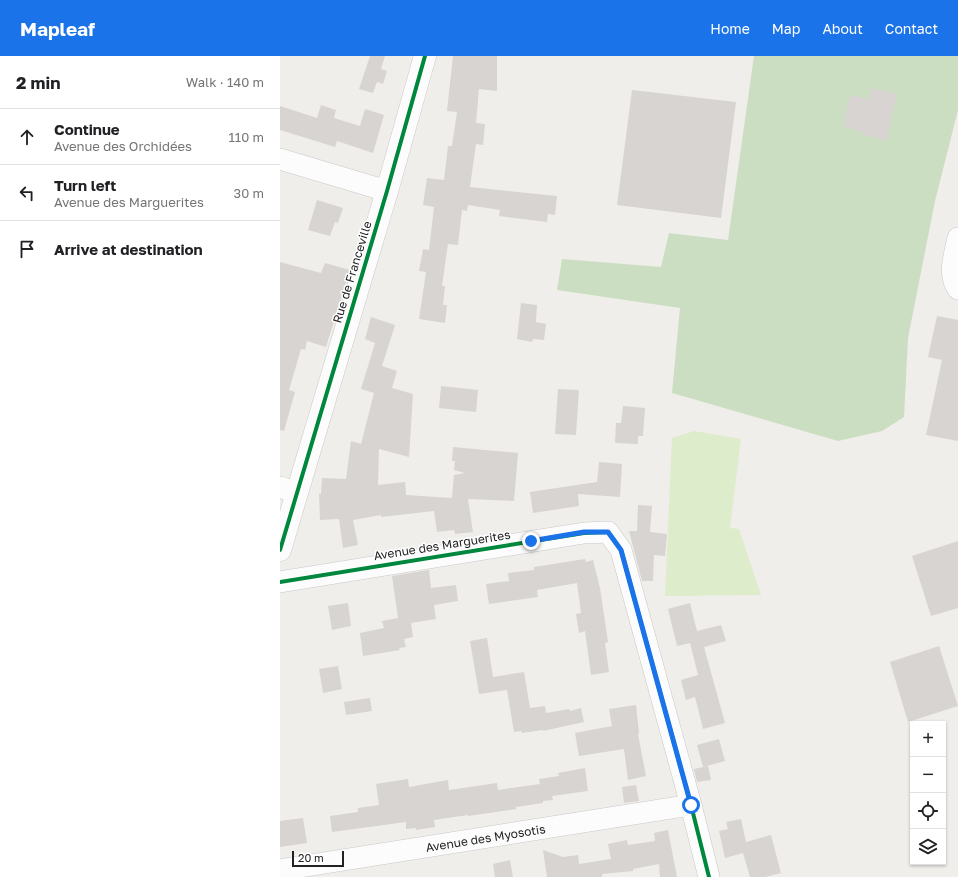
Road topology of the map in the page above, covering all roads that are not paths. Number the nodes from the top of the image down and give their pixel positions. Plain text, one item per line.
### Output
1 (425, 56) edge
2 (280, 159) edge
3 (387, 191) junction
4 (958, 238) edge
5 (958, 289) edge
6 (288, 490) edge
7 (280, 550) edge
8 (280, 582) edge
9 (691, 805) junction
10 (280, 870) edge
11 (709, 877) edge

1 - 3 street, Rue de Franceville
2 - 3 street
3 - 6 street, Rue de Franceville
4 - 5 street
6 - 7 street, Rue de Franceville
8 - 9 street, Avenue des Marguerites
9 - 10 street, Avenue des Myosotis
9 - 11 street

